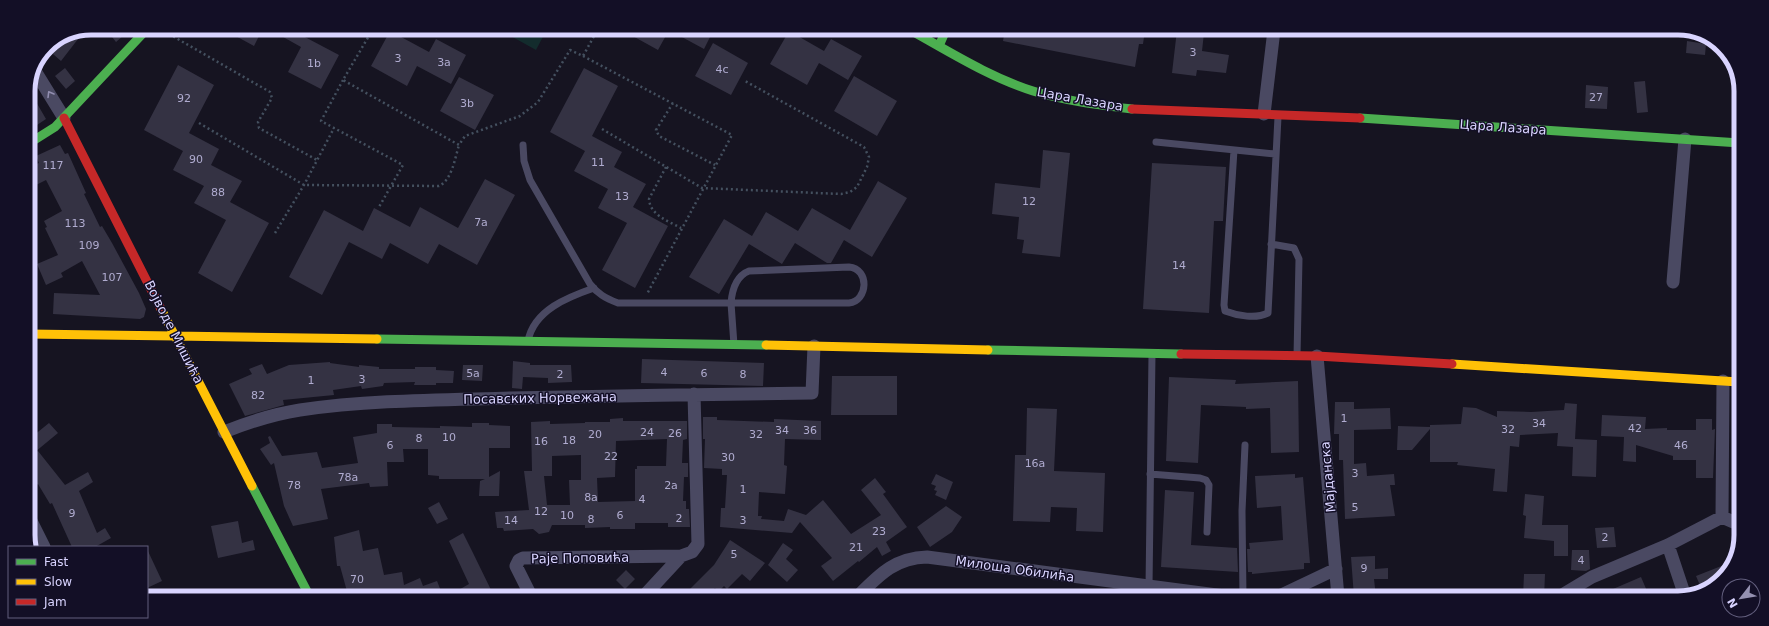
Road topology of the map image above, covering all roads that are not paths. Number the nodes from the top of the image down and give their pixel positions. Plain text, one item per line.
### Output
1 (141, 35) edge
2 (922, 35) edge
3 (944, 35) edge
4 (1273, 35) edge
5 (939, 46) junction
6 (37, 76) edge
7 (1264, 114) junction
8 (1278, 114) junction
9 (64, 118) junction
10 (1685, 139) junction
11 (35, 140) edge
12 (1156, 142) dead end
13 (1734, 143) edge
14 (523, 145) dead end
15 (1234, 150) junction
16 (1276, 154) junction
17 (1271, 244) junction
18 (1673, 282) dead end
19 (594, 288) junction
20 (731, 304) junction
21 (35, 334) edge
22 (175, 336) junction
23 (528, 341) junction
24 (734, 345) junction
25 (814, 346) junction
26 (1152, 354) junction
27 (1297, 356) junction
28 (1317, 356) junction
29 (1723, 381) junction
30 (1734, 382) edge
31 (694, 394) junction
32 (224, 432) junction
33 (1245, 445) dead end
34 (1150, 474) junction
35 (1722, 516) junction
36 (1734, 522) edge
37 (35, 529) edge
38 (1207, 532) dead end
39 (1668, 545) junction
40 (44, 546) edge
41 (681, 556) junction
42 (1336, 569) junction
43 (1150, 587) junction
44 (307, 591) edge
45 (528, 591) edge
46 (649, 591) edge
47 (863, 591) edge
48 (1183, 591) edge
49 (1243, 591) edge
50 (1290, 591) edge
51 (1338, 591) edge
52 (1569, 591) edge
53 (1683, 591) edge

1 - 9 street
2 - 5 street, Цара Лазара
3 - 5 street
4 - 7 street
5 - 7 street, Цара Лазара
9 -> 6 street, Војводе Мишића
7 - 8 street, Цара Лазара
8 - 10 street, Цара Лазара
8 - 16 lane
9 - 11 street
9 - 22 street, Војводе Мишића
10 - 13 street, Цара Лазара
10 - 18 street
12 - 15 lane
14 - 19 lane
15 - 16 lane
15 - 17 lane
16 - 17 lane
17 - 27 lane
19 - 20 lane
19 - 23 lane
20 - 20 lane
20 - 24 lane
21 - 22 street
22 - 23 street
22 - 32 street, Војводе Мишића
23 - 24 street
24 - 25 street
25 - 26 street
25 - 31 street, Посавских Норвежана
26 - 27 street
26 - 34 lane
27 - 28 street
28 - 29 street
28 - 42 street, Мајданска
29 - 30 street
29 - 35 street
31 - 32 street, Посавских Норвежана
31 - 41 street
32 - 44 street, Војводе Мишића
33 - 49 lane
34 - 38 lane
34 - 43 lane
35 - 36 street
35 - 39 street
37 - 40 street
39 - 52 street
39 - 53 street
41 - 45 street, Раје Поповића
41 - 46 street
42 - 50 street
42 - 51 street, Мајданска
43 - 47 street, Милоша Обилића
43 - 48 street, Милоша Обилића

